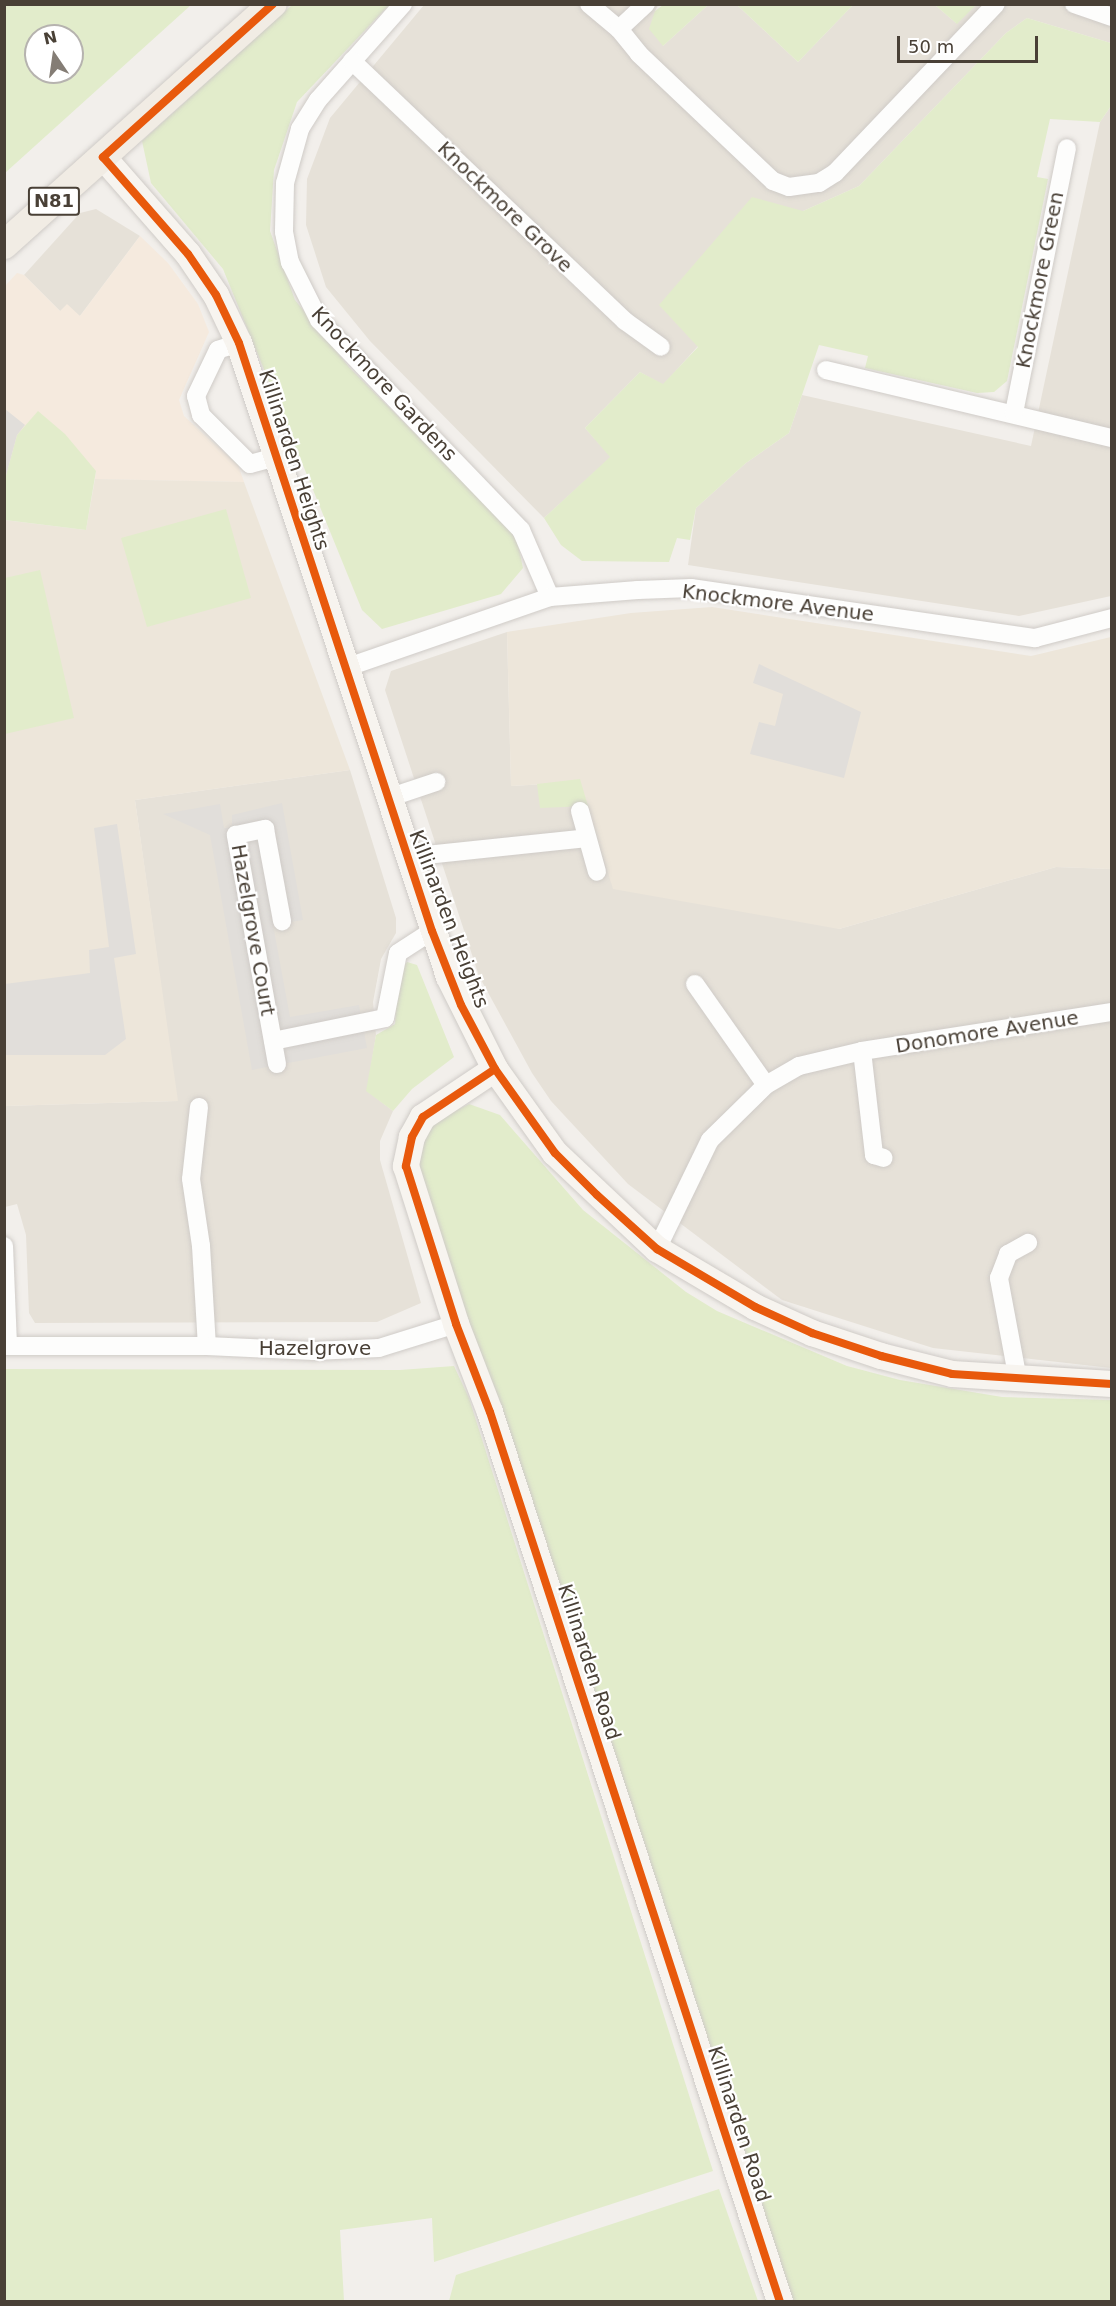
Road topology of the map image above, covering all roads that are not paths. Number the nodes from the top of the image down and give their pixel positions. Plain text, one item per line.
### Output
1 (273, 4) edge
2 (404, 4) edge
3 (589, 4) edge
4 (646, 4) edge
5 (996, 4) edge
6 (1076, 5) edge
7 (1112, 17) edge
8 (619, 29) junction
9 (352, 61) junction
10 (1067, 147) dead end
11 (103, 157) junction
12 (4, 246) edge
13 (239, 343) junction
14 (661, 347) dead end
15 (826, 370) dead end
16 (1014, 413) junction
17 (1112, 438) edge
18 (276, 458) junction
19 (550, 597) junction
20 (1112, 618) edge
21 (345, 668) junction
22 (436, 782) dead end
23 (388, 798) junction
24 (580, 811) dead end
25 (587, 838) junction
26 (407, 857) junction
27 (597, 873) dead end
28 (282, 921) dead end
29 (432, 931) junction
30 (695, 984) dead end
31 (1112, 1012) edge
32 (273, 1041) junction
33 (862, 1051) junction
34 (277, 1064) dead end
35 (495, 1069) junction
36 (766, 1085) junction
37 (199, 1107) dead end
38 (884, 1158) dead end
39 (1028, 1243) dead end
40 (4, 1246) edge
41 (657, 1249) junction
42 (456, 1324) junction
43 (6, 1346) edge
44 (207, 1346) junction
45 (1018, 1380) junction
46 (1112, 1384) edge
47 (780, 2301) edge

1 - 11 main road, N81
2 - 9 street, Knockmore Gardens
3 - 8 street
4 - 8 street
5 - 8 street
6 - 7 street
9 - 14 street, Knockmore Grove
9 - 19 street, Knockmore Gardens
10 - 16 street, Knockmore Green
11 - 12 main road, N81
11 - 13 street, Killinarden Heights
13 - 18 street, Killinarden Heights
13 - 18 street
15 - 16 street
16 - 17 street
18 - 21 street, Killinarden Heights
19 - 20 street, Knockmore Avenue
19 - 21 street, Knockmore Avenue
21 - 23 street, Killinarden Heights
22 - 23 street
23 - 26 street, Killinarden Heights
24 - 25 street
25 - 26 street
25 - 27 street
26 - 29 street, Killinarden Heights
28 - 32 street, Hazelgrove Court
29 - 32 street, Hazelgrove Court
29 - 35 street, Killinarden Heights
30 - 36 street
31 - 33 street, Donomore Avenue
32 - 34 street, Hazelgrove Court
33 - 36 street, Donomore Avenue
33 - 38 street
35 - 41 street, Killinarden Heights
35 - 42 street, Killinarden Road
36 - 41 street, Donomore Avenue
37 - 44 street
39 - 45 street
40 - 43 street, Hazelgrove
41 - 45 street, Killinarden Heights
42 - 44 street, Hazelgrove
42 - 47 street, Killinarden Road
43 - 44 street, Hazelgrove
45 - 46 street, Killinarden Heights

